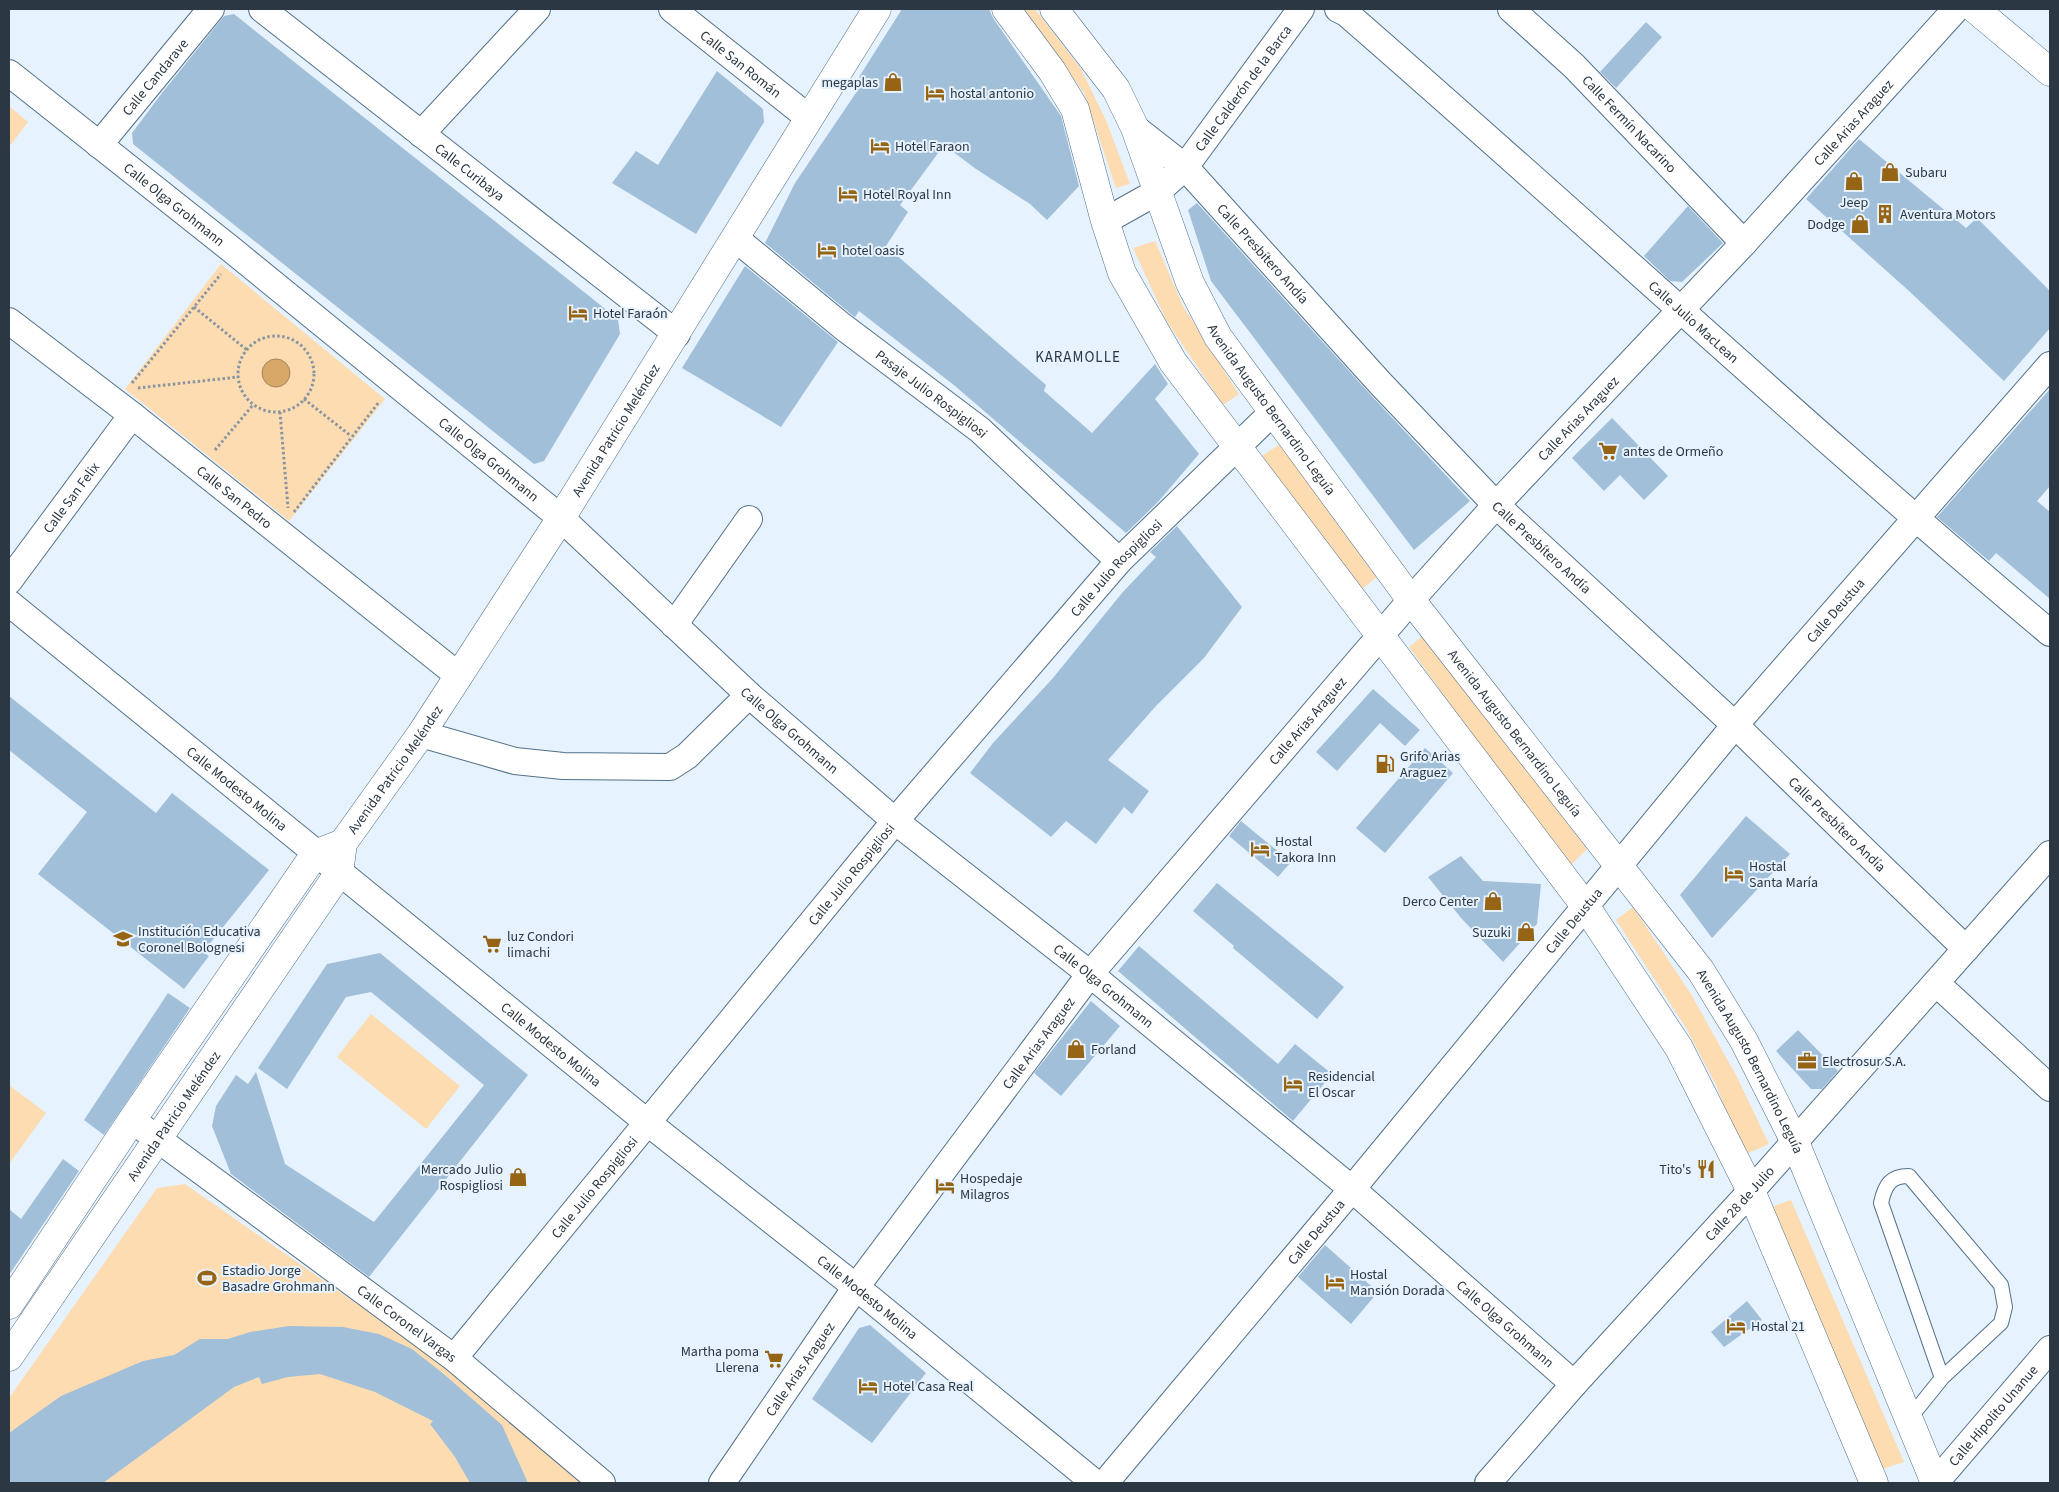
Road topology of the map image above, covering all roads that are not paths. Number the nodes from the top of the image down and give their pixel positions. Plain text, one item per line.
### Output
1 (210, 9) edge
2 (262, 9) edge
3 (538, 9) edge
4 (672, 9) edge
5 (877, 9) edge
6 (1006, 9) edge
7 (1054, 9) edge
8 (1301, 9) edge
9 (1338, 9) edge
10 (1511, 9) edge
11 (1956, 9) edge
12 (1975, 9) edge
13 (2050, 72) edge
14 (9, 73) edge
15 (808, 118) junction
16 (1135, 128) junction
17 (421, 134) junction
18 (99, 145) junction
19 (1185, 167) junction
20 (1157, 192) junction
21 (1104, 220) junction
22 (734, 238) junction
23 (1744, 243) junction
24 (1680, 310) junction
25 (9, 321) edge
26 (677, 334) junction
27 (2050, 365) edge
28 (1273, 412) junction
29 (132, 415) junction
30 (1238, 446) junction
31 (1496, 505) junction
32 (561, 518) junction
33 (1914, 518) junction
34 (749, 519) dead end
35 (1119, 561) junction
36 (9, 581) edge
37 (1411, 600) junction
38 (9, 603) edge
39 (674, 625) junction
40 (2050, 633) edge
41 (1381, 635) junction
42 (460, 676) junction
43 (749, 695) junction
44 (1735, 725) junction
45 (421, 734) junction
46 (895, 821) junction
47 (343, 843) junction
48 (315, 854) junction
49 (2050, 854) edge
50 (1620, 866) junction
51 (339, 873) junction
52 (1586, 907) junction
53 (1966, 949) junction
54 (1090, 974) junction
55 (1936, 983) junction
56 (2050, 1088) edge
57 (132, 1120) junction
58 (648, 1123) junction
59 (159, 1140) junction
60 (1794, 1142) junction
61 (87, 1188) junction
62 (1352, 1189) junction
63 (1751, 1191) junction
64 (112, 1208) junction
65 (856, 1287) junction
66 (9, 1306) edge
67 (2050, 1349) edge
68 (9, 1357) edge
69 (454, 1358) junction
70 (1942, 1378) junction
71 (1574, 1384) junction
72 (1909, 1419) junction
73 (602, 1483) edge
74 (722, 1483) edge
75 (1096, 1483) edge
76 (1105, 1483) edge
77 (1488, 1483) edge
78 (1874, 1483) edge
79 (1935, 1483) edge

1 - 18 street, Calle Candarave
2 - 17 street, Calle Curibaya
3 - 17 street
4 - 15 street, Calle San Román
5 - 15 main road, Avenida Patricio Meléndez
6 - 21 main road
7 - 16 main road, Avenida Augusto Bernardino Leguía
8 - 19 street, Calle Calderón de la Barca
9 - 24 street, Calle Julio MacLean
10 - 23 street, Calle Fermín Nacarino
11 - 23 street, Calle Arias Araguez
12 - 13 main road
14 - 18 street, Calle Olga Grohmann
15 - 22 main road, Avenida Patricio Meléndez
16 - 19 street, Calle Presbítero Andía
16 - 20 main road, Avenida Augusto Bernardino Leguía
17 - 26 street, Calle Curibaya
18 - 32 street, Calle Olga Grohmann
19 - 20 street, Calle Calderón de la Barca
19 - 31 street, Calle Presbítero Andía
20 - 21 street, Calle Calderón de la Barca
20 - 28 main road, Avenida Augusto Bernardino Leguía
21 - 30 main road
22 - 26 main road, Avenida Patricio Meléndez
22 - 35 street, Pasaje Julio Rospigliosi
23 - 24 street, Calle Arias Araguez
24 - 31 street, Calle Arias Araguez
24 - 33 street, Calle Julio MacLean
25 - 29 street, Calle San Pedro
26 - 32 main road, Avenida Patricio Meléndez
27 - 33 street, Calle Deustua
28 - 30 street, Calle Julio Rospigliosi
28 - 37 main road, Avenida Augusto Bernardino Leguía
29 - 36 street, Calle San Felix
29 - 42 street, Calle San Pedro
30 - 35 street, Calle Julio Rospigliosi
30 - 41 main road
31 - 37 street, Calle Arias Araguez
31 - 44 street, Calle Presbítero Andía
32 - 39 street, Calle Olga Grohmann
32 - 42 main road, Avenida Patricio Meléndez
33 - 40 street, Calle Julio MacLean
33 - 44 street, Calle Deustua
34 - 39 street
35 - 46 street, Calle Julio Rospigliosi
37 - 41 street, Calle Arias Araguez
37 - 50 main road, Avenida Augusto Bernardino Leguía
38 - 48 street, Calle Modesto Molina
39 - 43 street, Calle Olga Grohmann
41 - 52 main road
41 - 54 street, Calle Arias Araguez
42 - 45 main road, Avenida Patricio Meléndez
43 - 45 street
43 - 46 street, Calle Olga Grohmann
44 - 50 street, Calle Deustua
44 - 53 street, Calle Presbítero Andía
45 - 47 main road, Avenida Patricio Meléndez
46 - 54 street, Calle Olga Grohmann
46 - 58 street, Calle Julio Rospigliosi
47 - 48 main road, Avenida Patricio Meléndez
47 - 51 main road, Avenida Patricio Meléndez
48 - 51 street, Calle Modesto Molina
48 - 57 main road
49 - 53 street, Calle 28 de Julio
50 - 52 street, Calle Deustua
50 - 60 main road, Avenida Augusto Bernardino Leguía
51 - 58 street, Calle Modesto Molina
51 - 59 main road, Avenida Patricio Meléndez
52 - 62 street, Calle Deustua
52 - 63 main road
53 - 55 street, Calle 28 de Julio
54 - 62 street, Calle Olga Grohmann
54 - 65 street, Calle Arias Araguez
55 - 56 street
55 - 60 street, Calle 28 de Julio
57 - 59 street, Calle Coronel Vargas
57 - 61 main road
58 - 65 street, Calle Modesto Molina
58 - 69 street, Calle Julio Rospigliosi
59 - 64 main road, Avenida Patricio Meléndez
59 - 69 street, Calle Coronel Vargas
60 - 63 street, Calle 28 de Julio
60 - 72 main road, Avenida Augusto Bernardino Leguía
61 - 64 main road
61 - 66 main road
62 - 71 street, Calle Olga Grohmann
62 - 76 street, Calle Deustua
63 - 71 street, Calle 28 de Julio
63 - 78 main road
64 - 68 main road, Avenida Patricio Meléndez
65 - 74 street, Calle Arias Araguez
65 - 75 street, Calle Modesto Molina
67 - 79 street, Calle Hipolito Unanue
69 - 73 street, Calle Coronel Vargas
70 - 70 lane
70 - 72 lane
71 - 77 street, Calle 28 de Julio
72 - 79 main road, Avenida Augusto Bernardino Leguía

